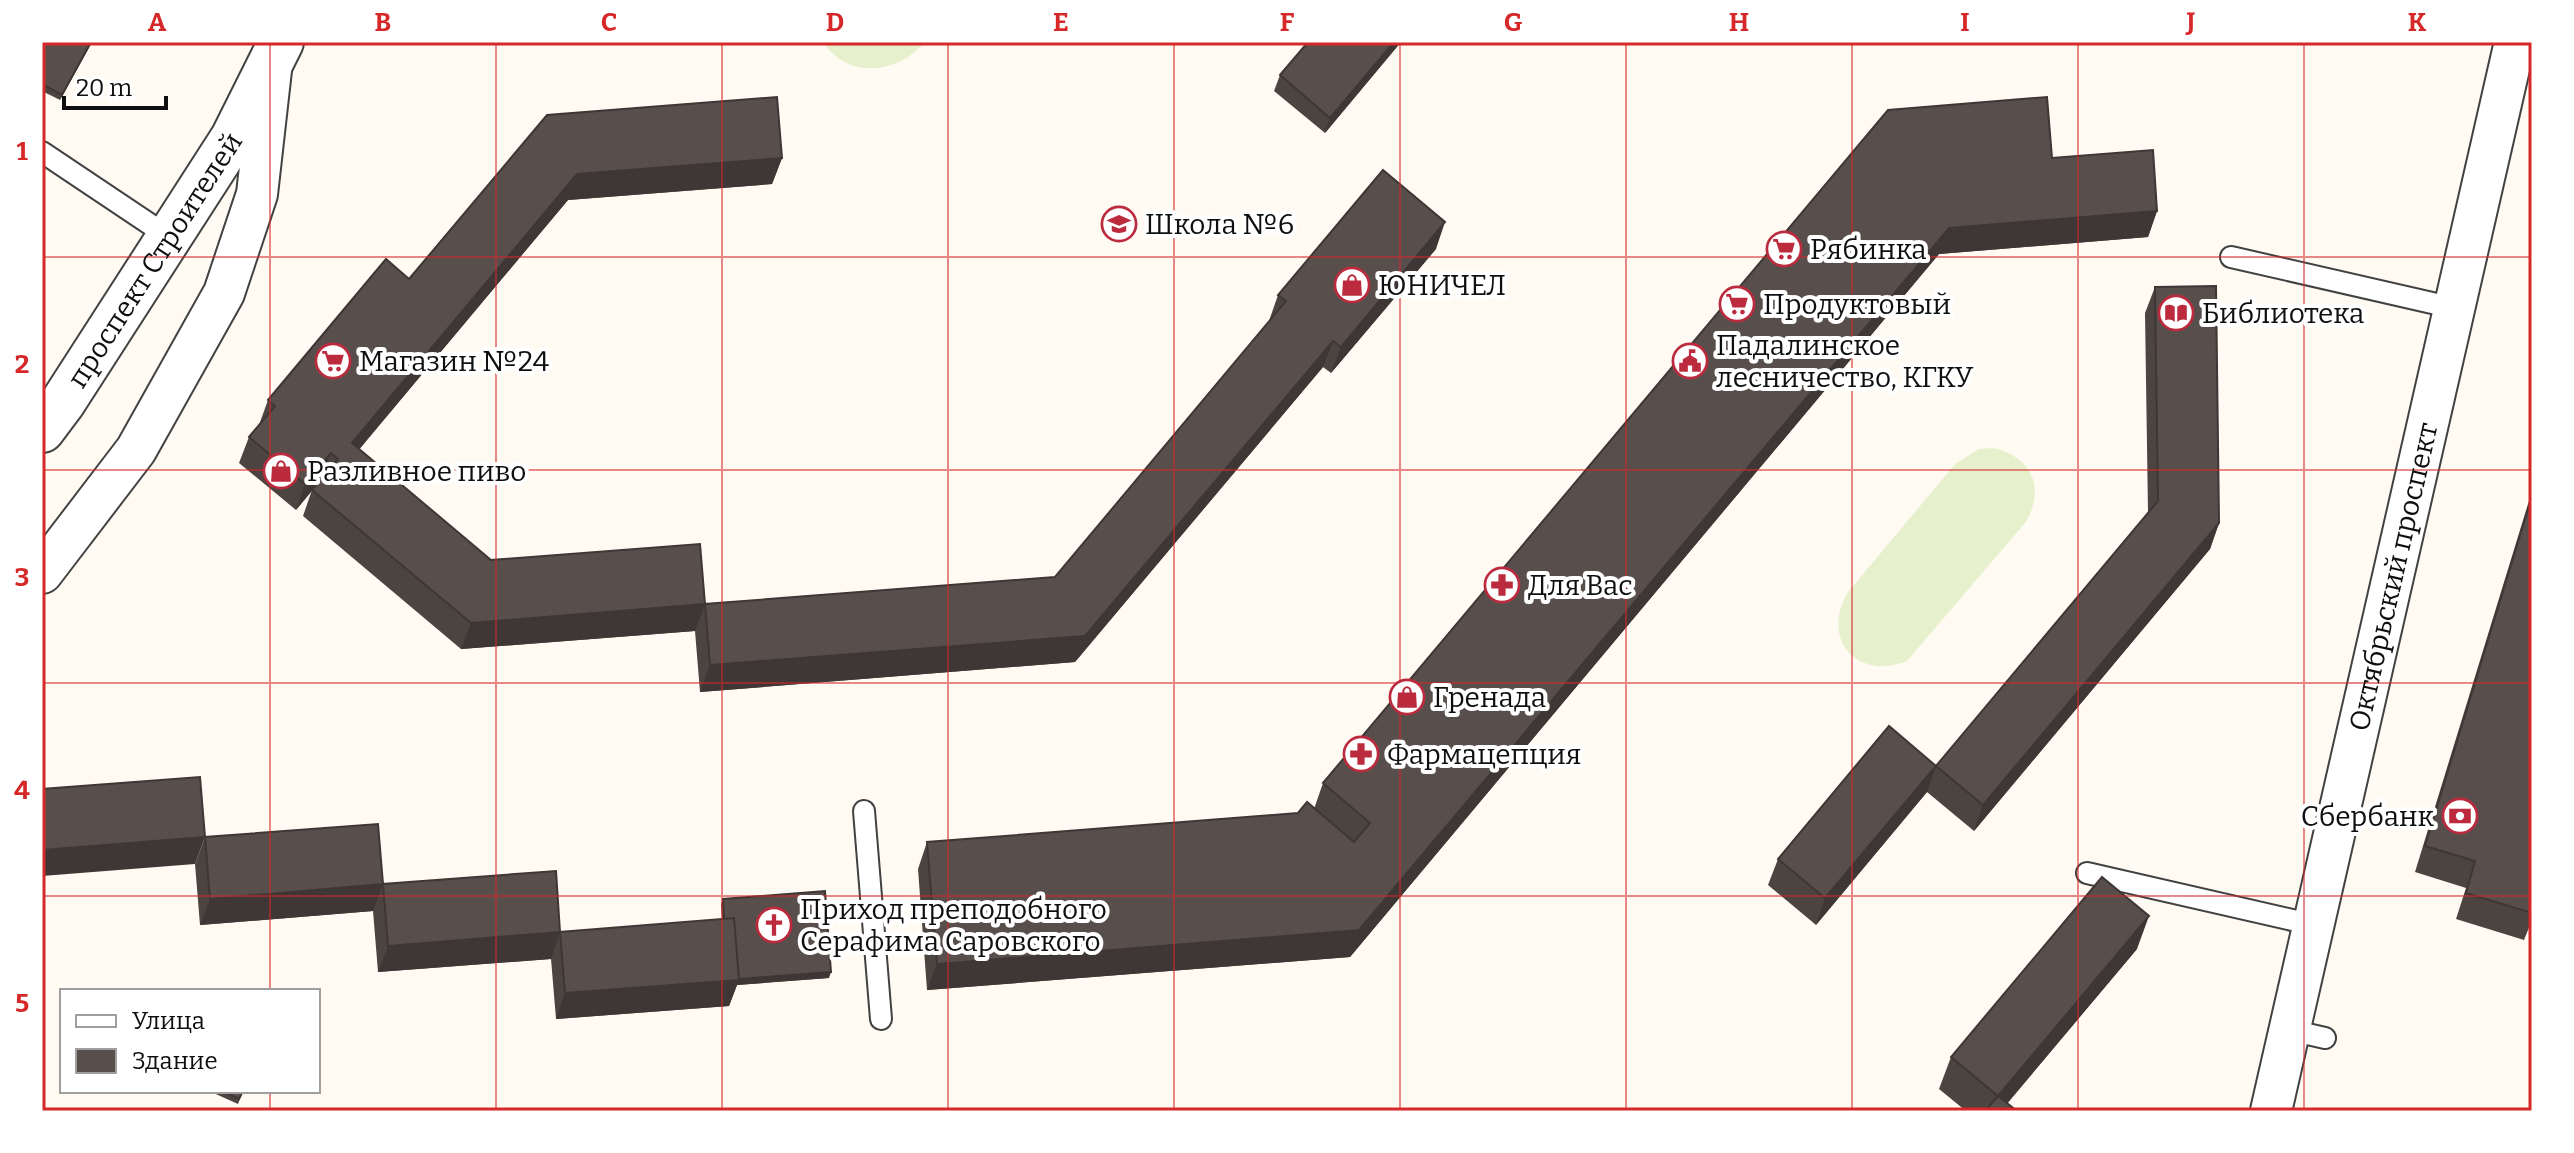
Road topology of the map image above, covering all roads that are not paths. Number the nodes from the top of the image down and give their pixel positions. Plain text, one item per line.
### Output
1 (2515, 42) edge
2 (277, 50) edge
3 (42, 152) edge
4 (169, 237) junction
5 (2231, 257) dead end
6 (2454, 308) junction
7 (42, 430) edge
8 (42, 573) edge
9 (864, 811) dead end
10 (2087, 873) dead end
11 (2314, 925) junction
12 (881, 1019) dead end
13 (2271, 1111) edge

1 - 6 street, Октябрьский проспект
2 - 4 street, проспект Строителей
2 - 8 street
3 - 4 lane
4 - 7 street, проспект Строителей
5 - 6 lane
6 - 11 street, Октябрьский проспект
9 - 12 lane
10 - 11 lane
11 - 13 street, Октябрьский проспект

